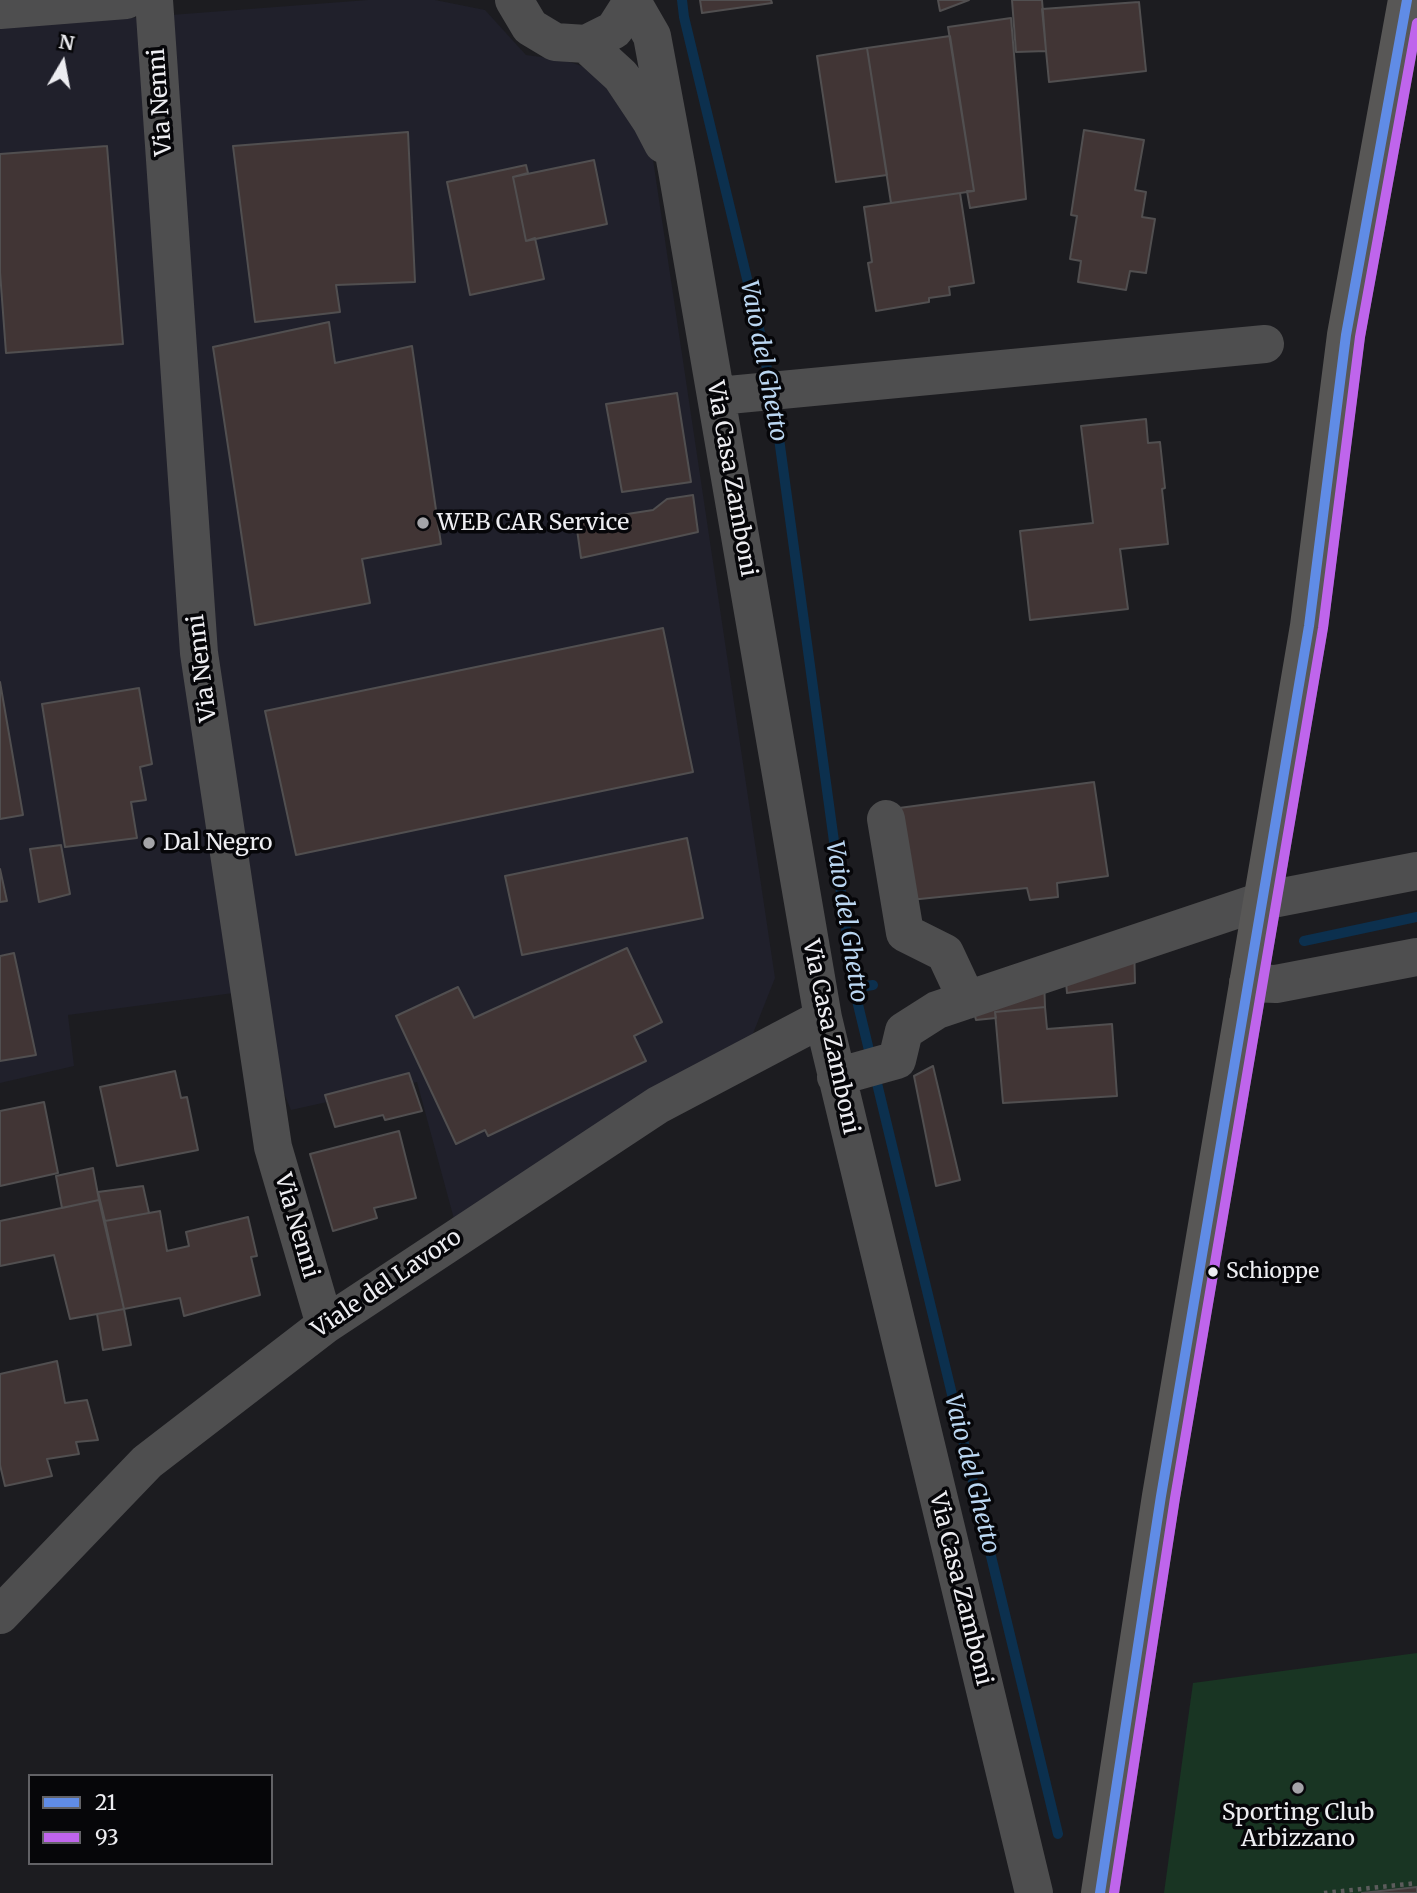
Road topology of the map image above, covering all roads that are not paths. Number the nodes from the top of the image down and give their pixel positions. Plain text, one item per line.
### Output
1 (126, 0) edge
2 (154, 0) edge
3 (513, 0) edge
4 (1407, 0) edge
5 (633, 1) edge
6 (0, 10) edge
7 (586, 44) junction
8 (677, 170) junction
9 (1265, 344) dead end
10 (718, 396) junction
11 (886, 820) dead end
12 (1417, 870) edge
13 (1262, 901) junction
14 (1417, 957) edge
15 (1248, 983) junction
16 (967, 1000) junction
17 (823, 1018) junction
18 (866, 1069) junction
19 (325, 1325) junction
20 (0, 1615) edge
21 (1034, 1893) edge
22 (1100, 1893) edge

1 - 6 street
2 - 19 street, Via Nenni
3 - 7 street
4 - 13 main road
5 - 7 street
5 - 8 street, Via Casa Zamboni
7 - 8 street, Via Casa Zamboni
8 - 10 street, Via Casa Zamboni
9 - 10 street
10 - 17 street, Via Casa Zamboni
11 - 16 street
12 - 13 street
13 - 15 main road
13 - 16 street
14 - 15 street
15 - 22 main road
16 - 18 street
17 - 18 street, Via Casa Zamboni
17 - 19 street, Viale del Lavoro
18 - 21 street, Via Casa Zamboni
19 - 20 street, Viale del Lavoro

